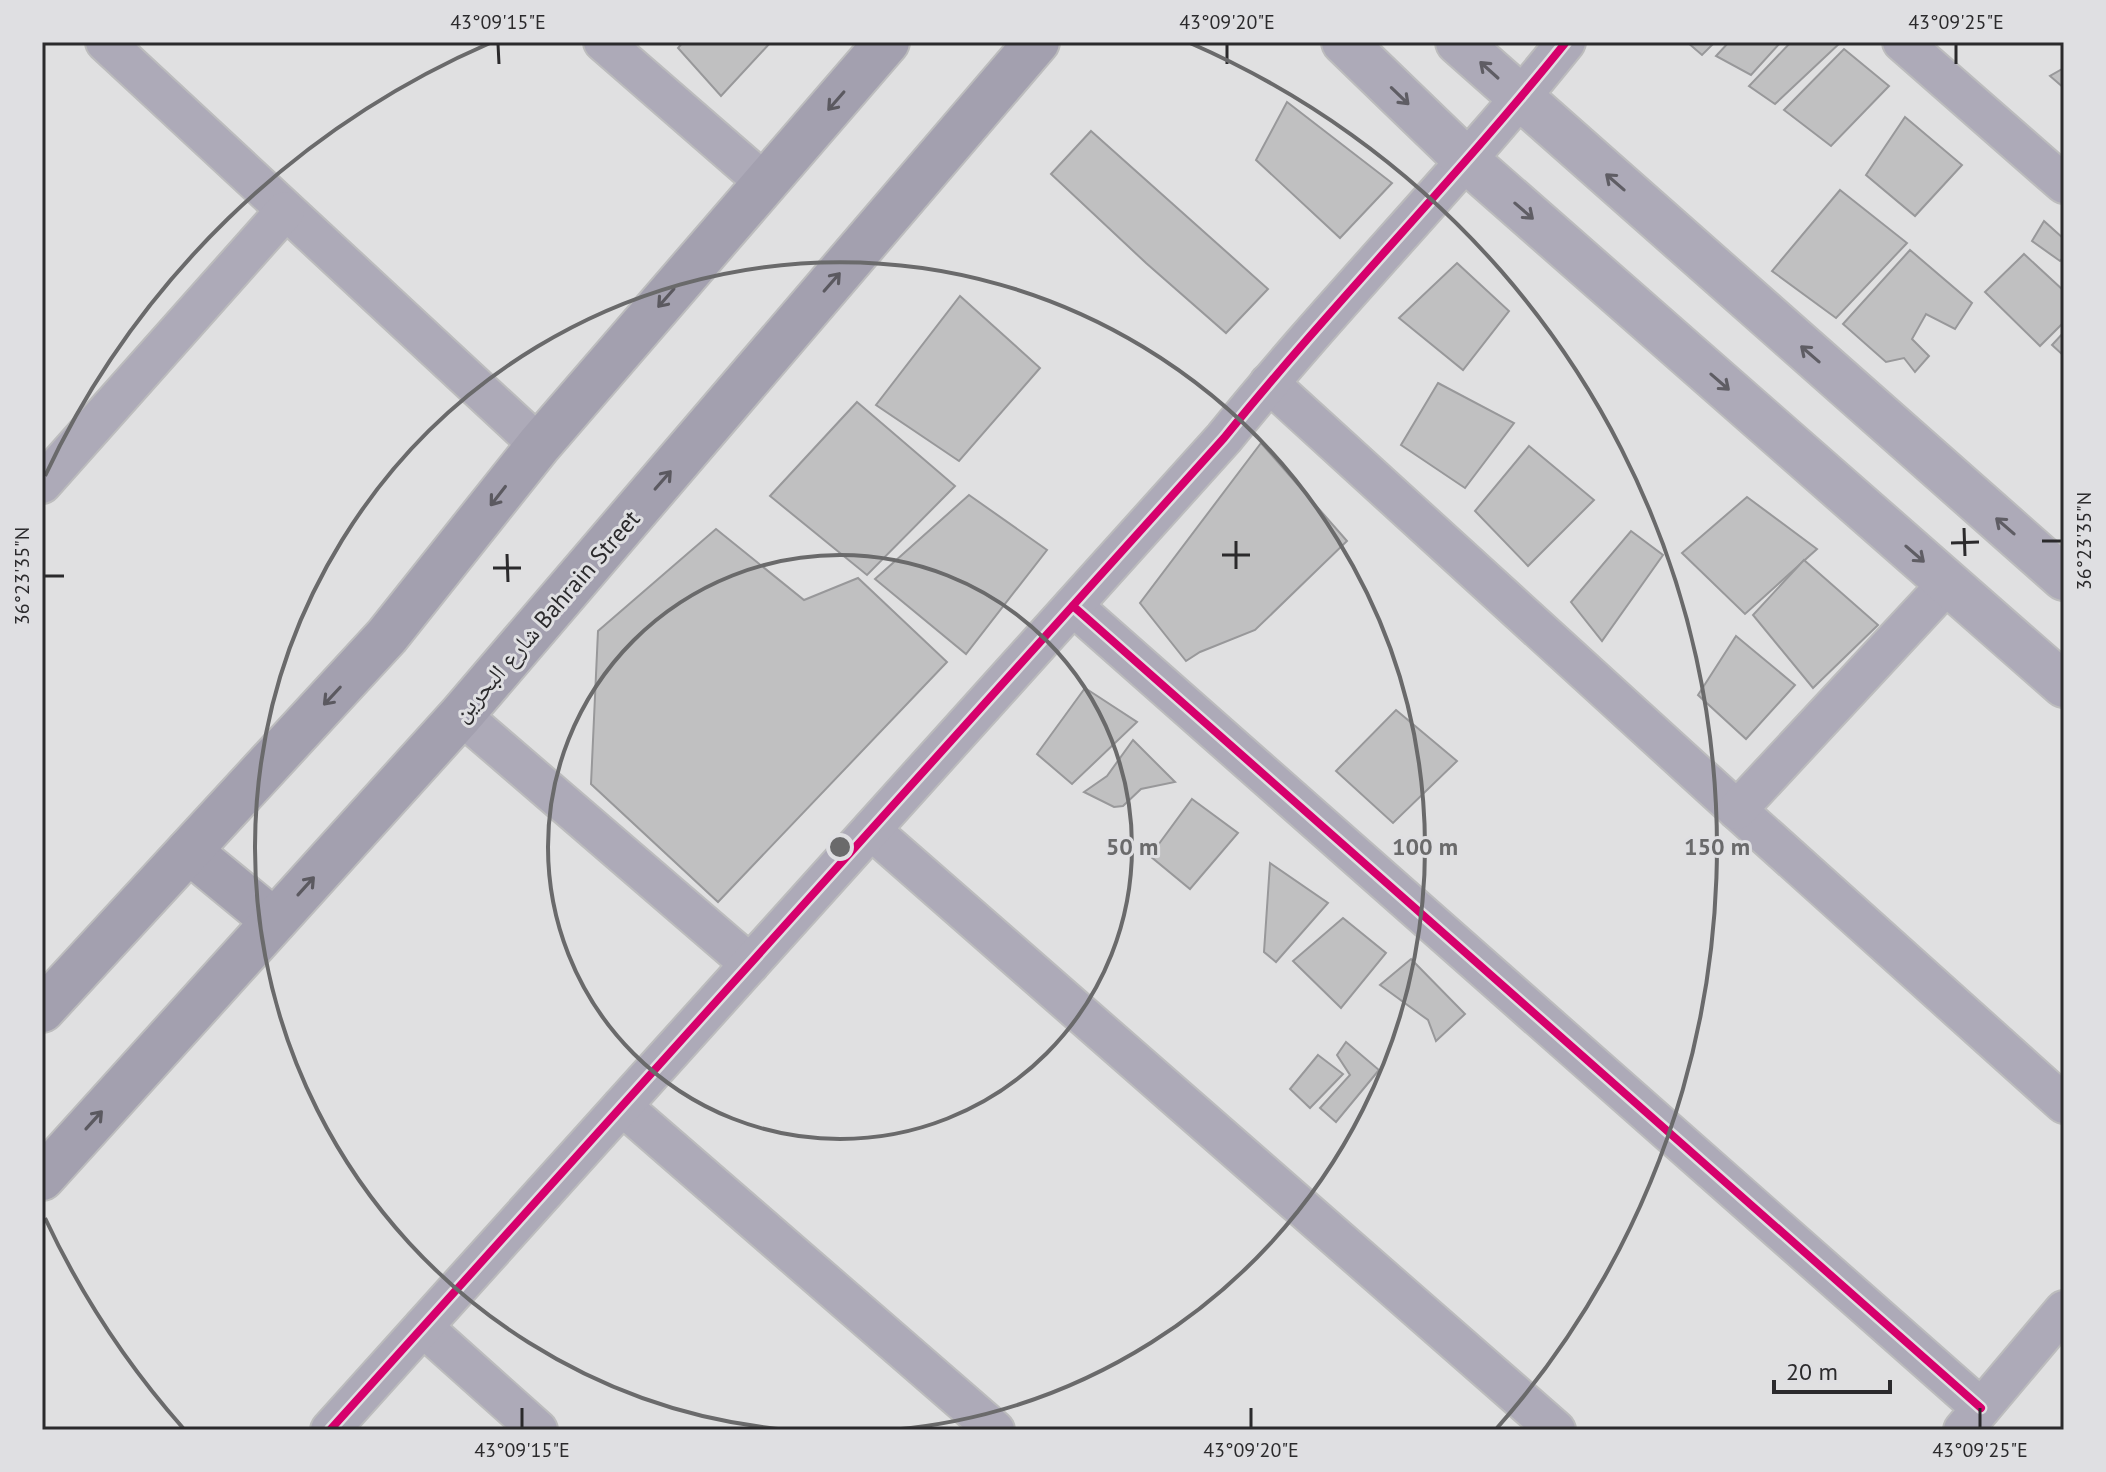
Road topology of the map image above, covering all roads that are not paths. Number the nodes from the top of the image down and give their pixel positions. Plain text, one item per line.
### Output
1 (105, 42) edge
2 (603, 42) edge
3 (887, 42) edge
4 (1037, 42) edge
5 (1344, 42) edge
6 (1458, 42) edge
7 (1566, 42) edge
8 (1902, 42) edge
9 (1521, 99) junction
10 (1465, 159) junction
11 (765, 183) junction
12 (2064, 184) edge
13 (285, 211) junction
14 (1269, 383) junction
15 (539, 445) junction
16 (42, 484) edge
17 (2064, 578) edge
18 (1948, 583) junction
19 (1073, 606) junction
20 (2064, 685) edge
21 (461, 715) junction
22 (1737, 810) junction
23 (871, 830) junction
24 (189, 851) junction
25 (274, 921) junction
26 (750, 964) junction
27 (42, 1010) edge
28 (2064, 1104) edge
29 (622, 1106) junction
30 (42, 1178) edge
31 (2064, 1310) edge
32 (423, 1327) junction
33 (1972, 1419) edge
34 (330, 1430) edge
35 (538, 1430) edge
36 (995, 1430) edge
37 (1556, 1430) edge

1 - 13 street
2 - 11 street
3 -> 11 main road
21 -> 4 main road, شارع البحرين Bahrain Street
5 -> 10 street
9 -> 6 street
7 - 9 street
8 - 12 street
9 - 10 street
17 -> 9 street
10 - 14 street
10 -> 18 street
11 -> 15 main road
13 - 15 street
13 - 16 street
14 - 19 street
14 - 22 street
15 -> 24 main road
18 - 20 street
18 - 22 street
19 - 23 street
19 - 33 street
25 -> 21 main road, شارع البحرين Bahrain Street
21 - 26 street
22 - 28 street
23 - 26 street
23 - 37 street
24 - 25 main road
24 - 27 main road
30 -> 25 main road, شارع البحرين Bahrain Street
26 - 29 street
29 - 32 street
29 - 36 street
31 - 33 street
32 - 34 street
32 - 35 street

